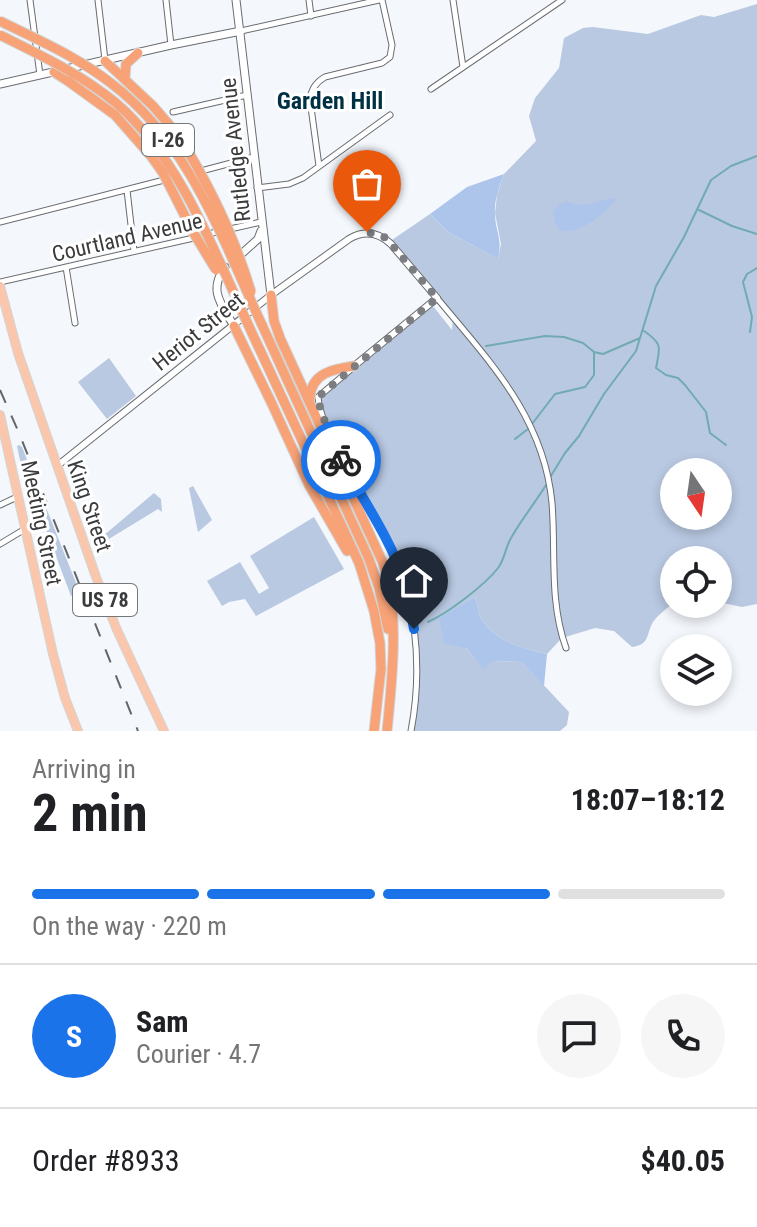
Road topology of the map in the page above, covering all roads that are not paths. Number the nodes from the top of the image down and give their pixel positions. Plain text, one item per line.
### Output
1 (30, 0) edge
2 (98, 0) edge
3 (166, 0) edge
4 (236, 0) edge
5 (309, 0) edge
6 (380, 0) edge
7 (453, 0) edge
8 (562, 0) edge
9 (311, 16) junction
10 (0, 21) edge
11 (241, 31) junction
12 (0, 35) edge
13 (171, 45) junction
14 (138, 53) junction
15 (105, 61) junction
16 (463, 67) junction
17 (54, 72) junction
18 (40, 75) junction
19 (125, 78) junction
20 (0, 84) edge
21 (431, 89) dead end
22 (247, 95) junction
23 (173, 112) dead end
24 (390, 115) dead end
25 (254, 157) junction
26 (319, 166) junction
27 (257, 188) junction
28 (127, 190) junction
29 (0, 222) edge
30 (262, 226) junction
31 (134, 251) junction
32 (66, 267) junction
33 (0, 284) edge
34 (271, 295) junction
35 (437, 298) junction
36 (241, 311) junction
37 (75, 323) dead end
38 (262, 325) junction
39 (234, 326) junction
40 (354, 366) joint
41 (314, 399) junction
42 (0, 415) edge
43 (5, 460) edge
44 (57, 466) junction
45 (17, 497) junction
46 (0, 505) edge
47 (25, 529) junction
48 (0, 544) edge
49 (374, 611) junction
50 (566, 648) dead end
51 (392, 656) junction
52 (78, 731) edge
53 (164, 731) edge
54 (374, 731) edge
55 (387, 731) edge
56 (411, 731) edge

1 - 18 street
2 - 15 street
3 - 13 street
4 - 11 main road, Rutledge Avenue
5 - 9 street
6 - 9 street
6 - 26 street
7 - 16 street
8 - 16 street
9 - 11 street
10 - 38 highway, I-26, bridge
11 - 13 main road
11 - 22 main road, Rutledge Avenue
12 - 36 highway, I-26, bridge
13 - 14 main road
14 - 15 main road
14 - 19 highway
15 - 17 main road
15 - 19 highway
16 - 21 street
17 - 18 main road
17 - 36 highway, bridge
18 - 20 main road
19 - 38 highway, bridge
22 - 23 street
22 - 25 main road, Rutledge Avenue
24 - 26 street
25 - 27 main road, Rutledge Avenue
25 - 28 street
26 - 27 street
27 - 30 main road, Rutledge Avenue
28 - 29 street
28 - 31 street
30 - 31 street, Courtland Avenue
30 - 34 main road, Rutledge Avenue
30 - 39 main road
31 - 32 street, Courtland Avenue
32 - 33 street, Courtland Avenue
32 - 37 street
33 - 44 main road, King Street / US 78
34 - 35 street, Heriot Street
34 - 39 street, Heriot Street
34 - 41 highway
35 - 40 street
35 - 50 street
36 - 49 highway, I-26, bridge
38 - 51 highway, I-26
39 - 44 street, Heriot Street
39 - 49 highway
40 - 41 highway
41 - 51 highway
41 - 56 street
42 - 43 main road, Meeting Street
43 - 45 main road, Meeting Street
44 - 53 main road, King Street / US 78
45 - 46 street
45 - 47 main road, Meeting Street
47 - 48 street
47 - 52 main road, Meeting Street
49 - 54 highway
51 - 55 highway

